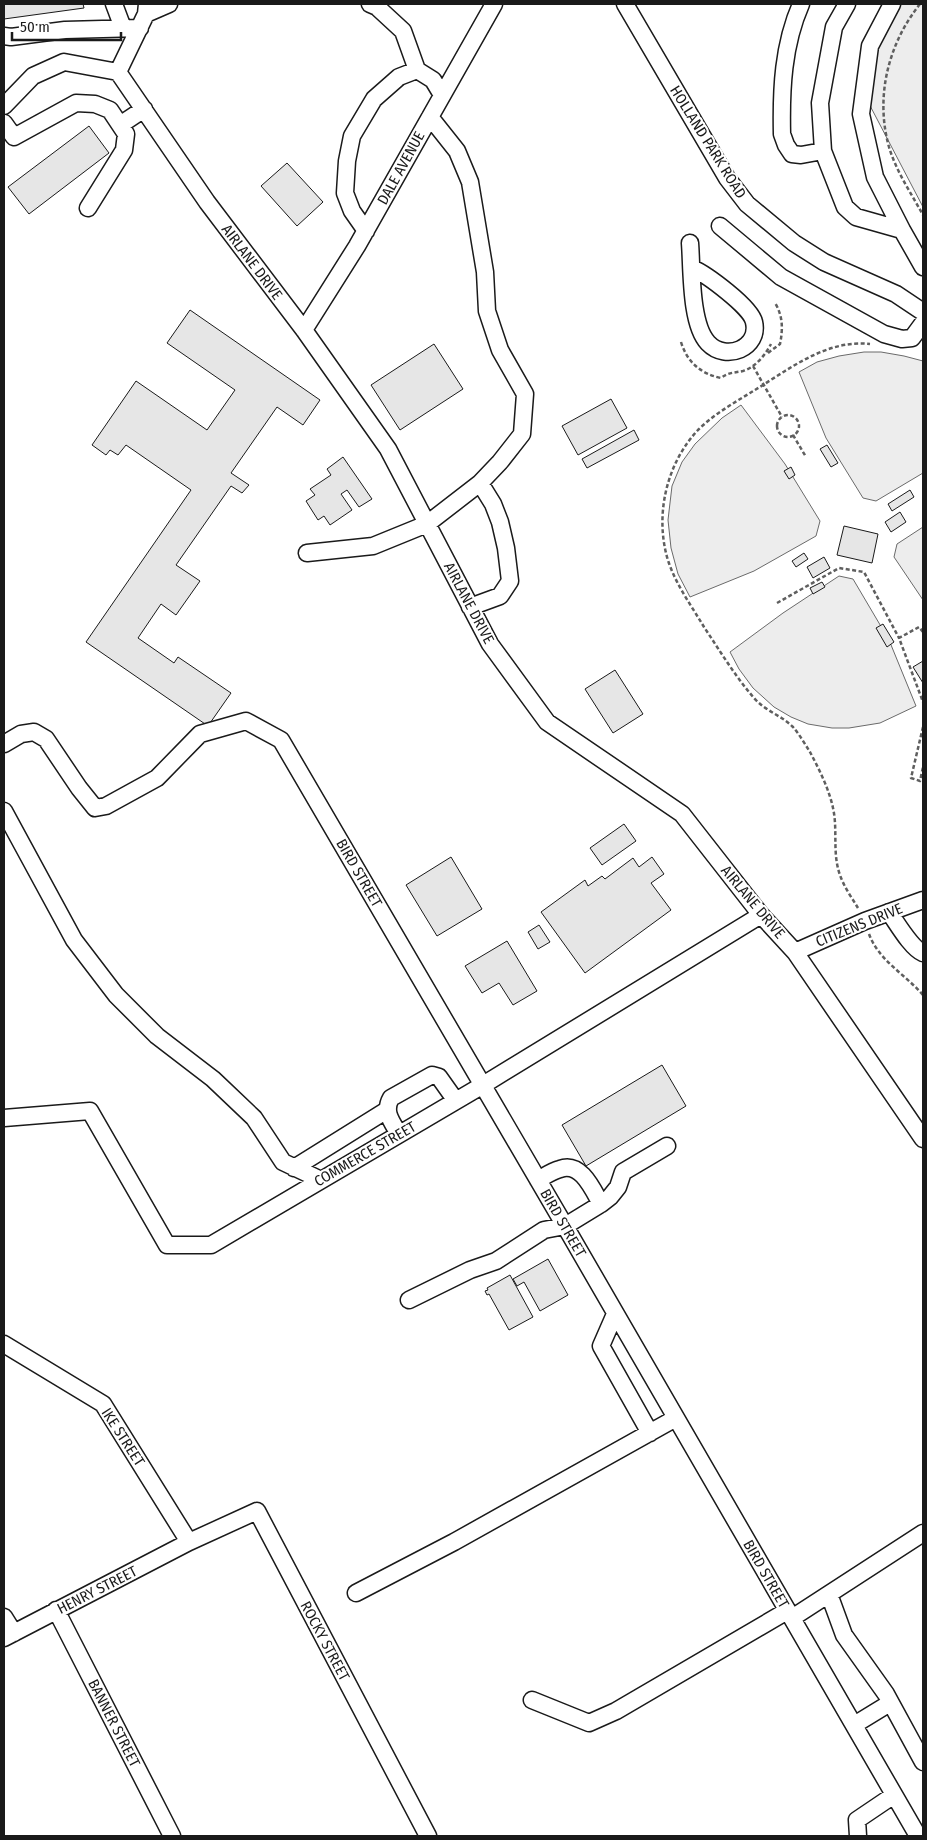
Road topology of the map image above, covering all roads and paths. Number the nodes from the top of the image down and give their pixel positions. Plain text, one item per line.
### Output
1 (114, 4) edge
2 (169, 4) edge
3 (370, 4) edge
4 (494, 4) edge
5 (624, 4) edge
6 (801, 4) edge
7 (847, 4) edge
8 (892, 4) edge
9 (920, 4) edge
10 (144, 15) edge
11 (123, 28) junction
12 (4, 36) edge
13 (417, 70) junction
14 (118, 72) junction
15 (442, 95) junction
16 (4, 106) edge
17 (144, 108) junction
18 (430, 117) junction
19 (4, 123) edge
20 (120, 125) junction
21 (823, 152) junction
22 (88, 208) dead end
23 (923, 215) edge
24 (720, 226) dead end
25 (902, 230) junction
26 (366, 231) junction
27 (690, 243) dead end
28 (923, 267) edge
29 (692, 268) junction
30 (774, 303) dead end
31 (923, 312) edge
32 (923, 323) edge
33 (304, 330) junction
34 (681, 342) dead end
35 (771, 344) dead end
36 (876, 345) dead end
37 (765, 355) junction
38 (753, 366) junction
39 (764, 385) junction
40 (782, 416) junction
41 (793, 435) junction
42 (806, 458) dead end
43 (480, 483) junction
44 (427, 524) junction
45 (308, 553) dead end
46 (778, 603) dead end
47 (470, 607) junction
48 (923, 632) edge
49 (899, 638) junction
50 (923, 702) edge
51 (923, 727) edge
52 (4, 744) edge
53 (923, 767) edge
54 (4, 811) edge
55 (923, 900) edge
56 (889, 912) junction
57 (761, 915) junction
58 (865, 922) junction
59 (795, 952) junction
60 (923, 953) edge
61 (923, 995) edge
62 (483, 1085) junction
63 (456, 1101) junction
64 (387, 1110) junction
65 (4, 1118) edge
66 (399, 1134) junction
67 (923, 1139) edge
68 (667, 1146) dead end
69 (294, 1168) junction
70 (321, 1180) junction
71 (538, 1180) junction
72 (601, 1204) junction
73 (565, 1226) junction
74 (408, 1300) dead end
75 (615, 1314) junction
76 (4, 1344) edge
77 (676, 1418) junction
78 (650, 1433) junction
79 (923, 1533) edge
80 (190, 1542) junction
81 (356, 1593) dead end
82 (829, 1594) junction
83 (56, 1610) junction
84 (789, 1614) junction
85 (4, 1617) edge
86 (9, 1635) edge
87 (532, 1700) dead end
88 (890, 1703) junction
89 (854, 1725) junction
90 (923, 1762) edge
91 (894, 1795) junction
92 (172, 1836) edge
93 (428, 1836) edge
94 (858, 1836) edge
95 (918, 1836) edge

1 - 11 street
2 - 10 street
3 - 13 street
4 - 15 street, DALE AVENUE
5 - 31 street, HOLLAND PARK ROAD
6 - 21 street
7 - 21 street
8 - 25 street
9 - 23 path
10 - 11 street
10 - 14 street
11 - 12 street
13 - 15 street
13 - 26 street
14 - 16 street
14 - 17 street, AIRLANE DRIVE
15 - 18 street, DALE AVENUE
17 - 20 street
17 - 33 street, AIRLANE DRIVE
18 - 26 street, DALE AVENUE
18 - 43 street
19 - 20 street
20 - 22 street
21 - 25 street
24 - 32 street
25 - 28 street
26 - 33 street, DALE AVENUE
27 - 29 street
29 - 29 street
30 - 37 path
33 - 44 street, AIRLANE DRIVE
34 - 38 path
35 - 37 path
36 - 39 path
37 - 38 path
38 - 39 path
39 - 40 path
39 - 58 path
40 - 41 path
40 - 41 path
41 - 42 path
43 - 44 street
43 - 47 street
44 - 45 street
44 - 47 street, AIRLANE DRIVE
46 - 49 path
47 - 57 street, AIRLANE DRIVE
48 - 49 path
49 - 50 path
51 - 53 path
52 - 62 street, BIRD STREET
54 - 69 street
55 - 56 street, CITIZENS DRIVE
56 - 58 street, CITIZENS DRIVE
56 - 60 street
57 - 59 street, AIRLANE DRIVE
57 - 62 street, COMMERCE STREET
58 - 59 street, CITIZENS DRIVE
58 - 61 path
59 - 67 street, AIRLANE DRIVE
62 - 63 street, COMMERCE STREET
62 - 71 street, BIRD STREET
63 - 64 street
63 - 66 street, COMMERCE STREET
64 - 66 street
64 - 69 street
65 - 70 street, COMMERCE STREET
66 - 70 street, COMMERCE STREET
68 - 72 street
69 - 70 street
71 - 72 street
71 - 73 street, BIRD STREET
72 - 73 street
73 - 74 street
73 - 75 street, BIRD STREET
75 - 77 street, BIRD STREET
75 - 78 street
76 - 80 street, IKE STREET
77 - 78 street
77 - 84 street, BIRD STREET
78 - 81 street
79 - 82 street
80 - 83 street, HENRY STREET
80 - 93 street, ROCKY STREET
82 - 84 street
82 - 88 street
83 - 86 street, HENRY STREET
83 - 92 street, BANNER STREET
84 - 87 street
84 - 89 street, BIRD STREET
85 - 86 street
88 - 89 street
88 - 90 street
89 - 91 street, BIRD STREET
91 - 94 street
91 - 95 street, BIRD STREET

